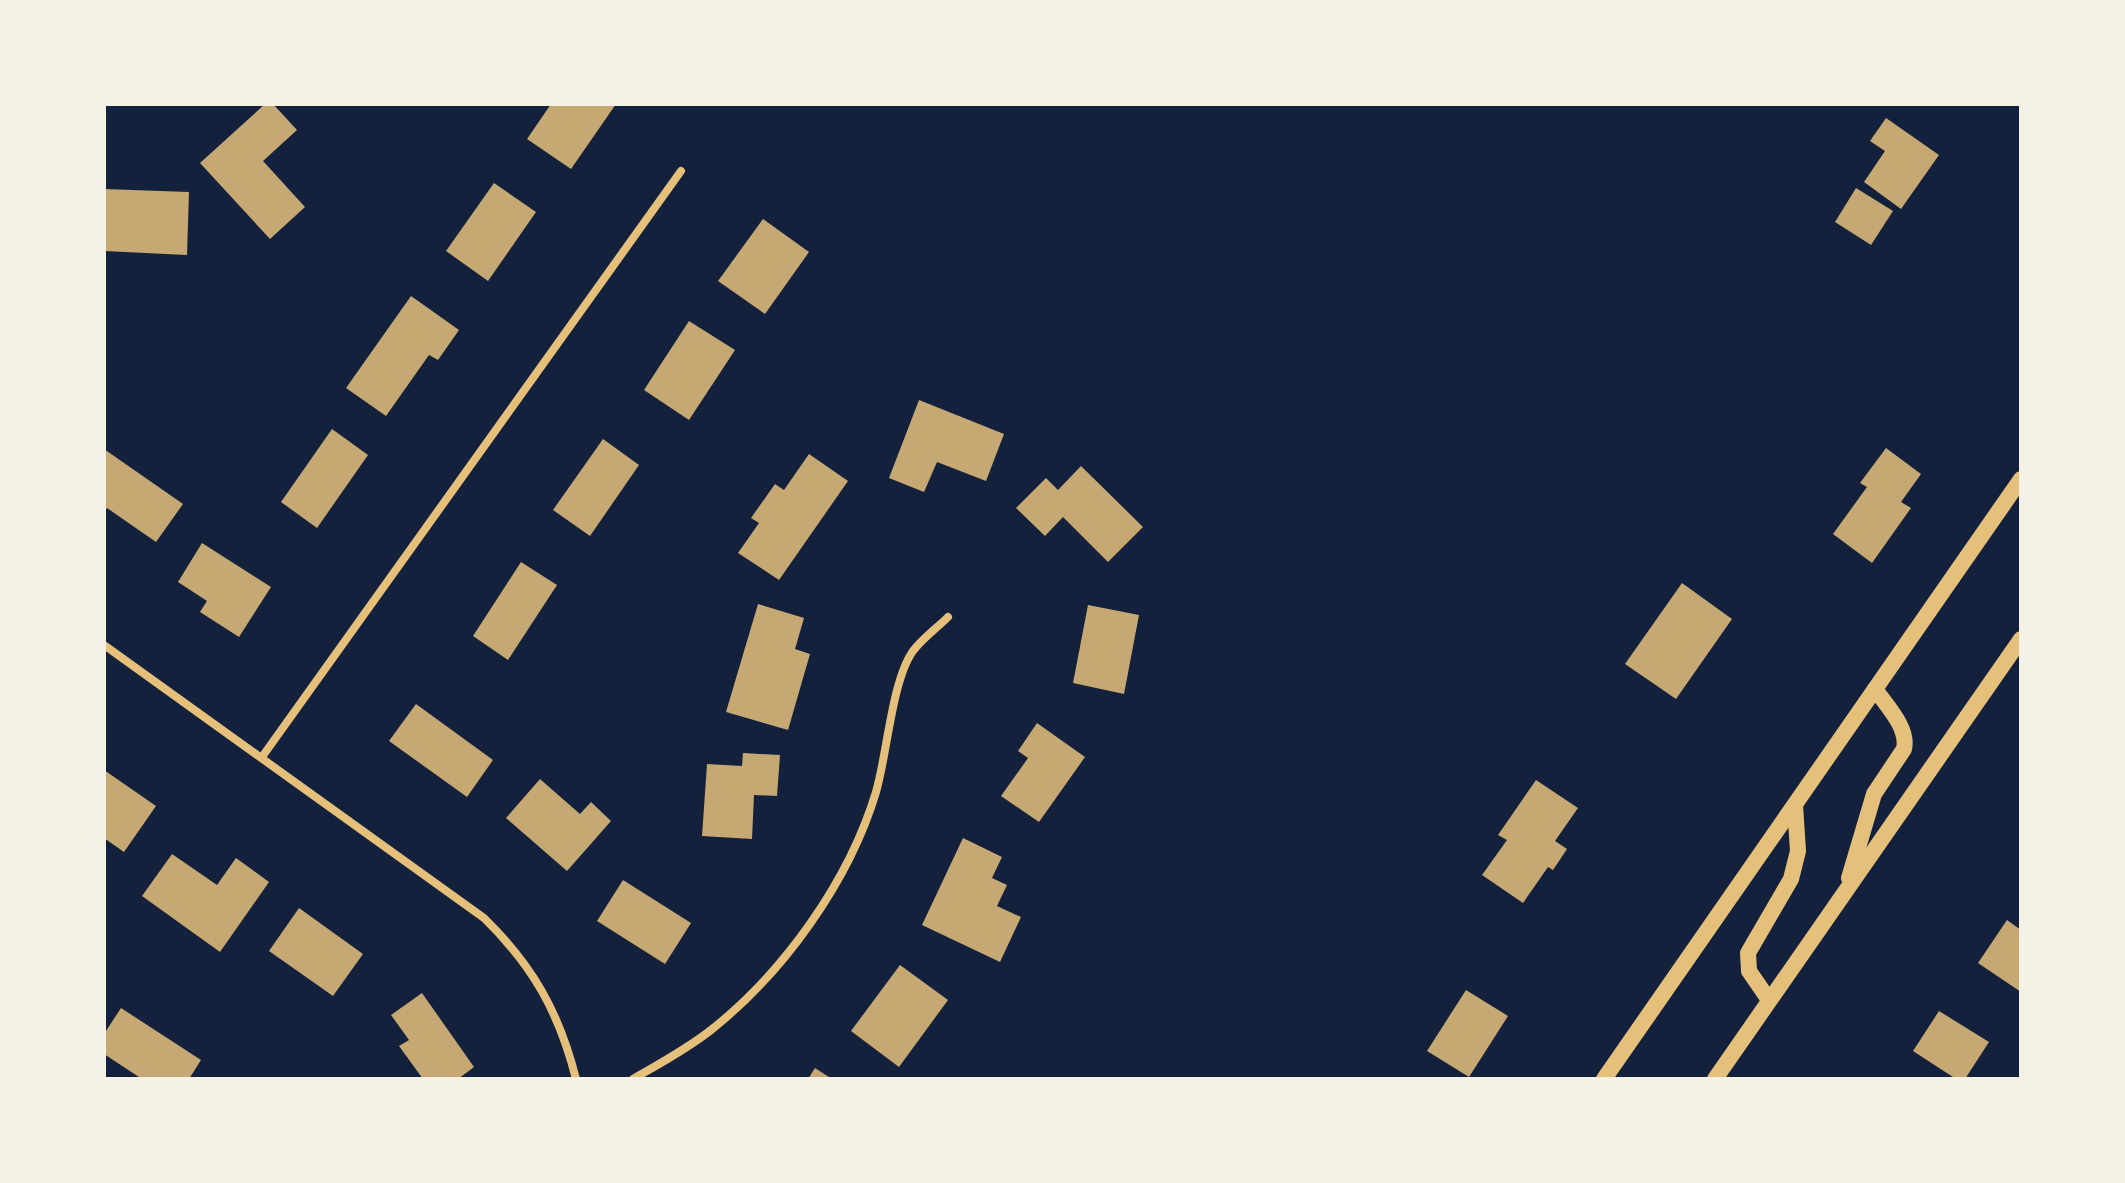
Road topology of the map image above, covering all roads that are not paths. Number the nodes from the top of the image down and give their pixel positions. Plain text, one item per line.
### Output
1 (681, 171) dead end
2 (2021, 479) edge
3 (948, 617) dead end
4 (2021, 639) edge
5 (104, 645) edge
6 (1875, 689) junction
7 (262, 757) junction
8 (1795, 805) junction
9 (1846, 891) junction
10 (1769, 1000) junction
11 (576, 1079) edge
12 (633, 1079) edge
13 (1604, 1079) edge
14 (1715, 1079) edge

1 - 7 street
2 - 6 main road
3 - 12 street
4 - 9 main road
5 - 7 street
6 - 8 main road
6 - 9 main road
7 - 11 street
8 - 10 main road
8 - 13 main road
9 - 10 main road
10 - 14 main road

